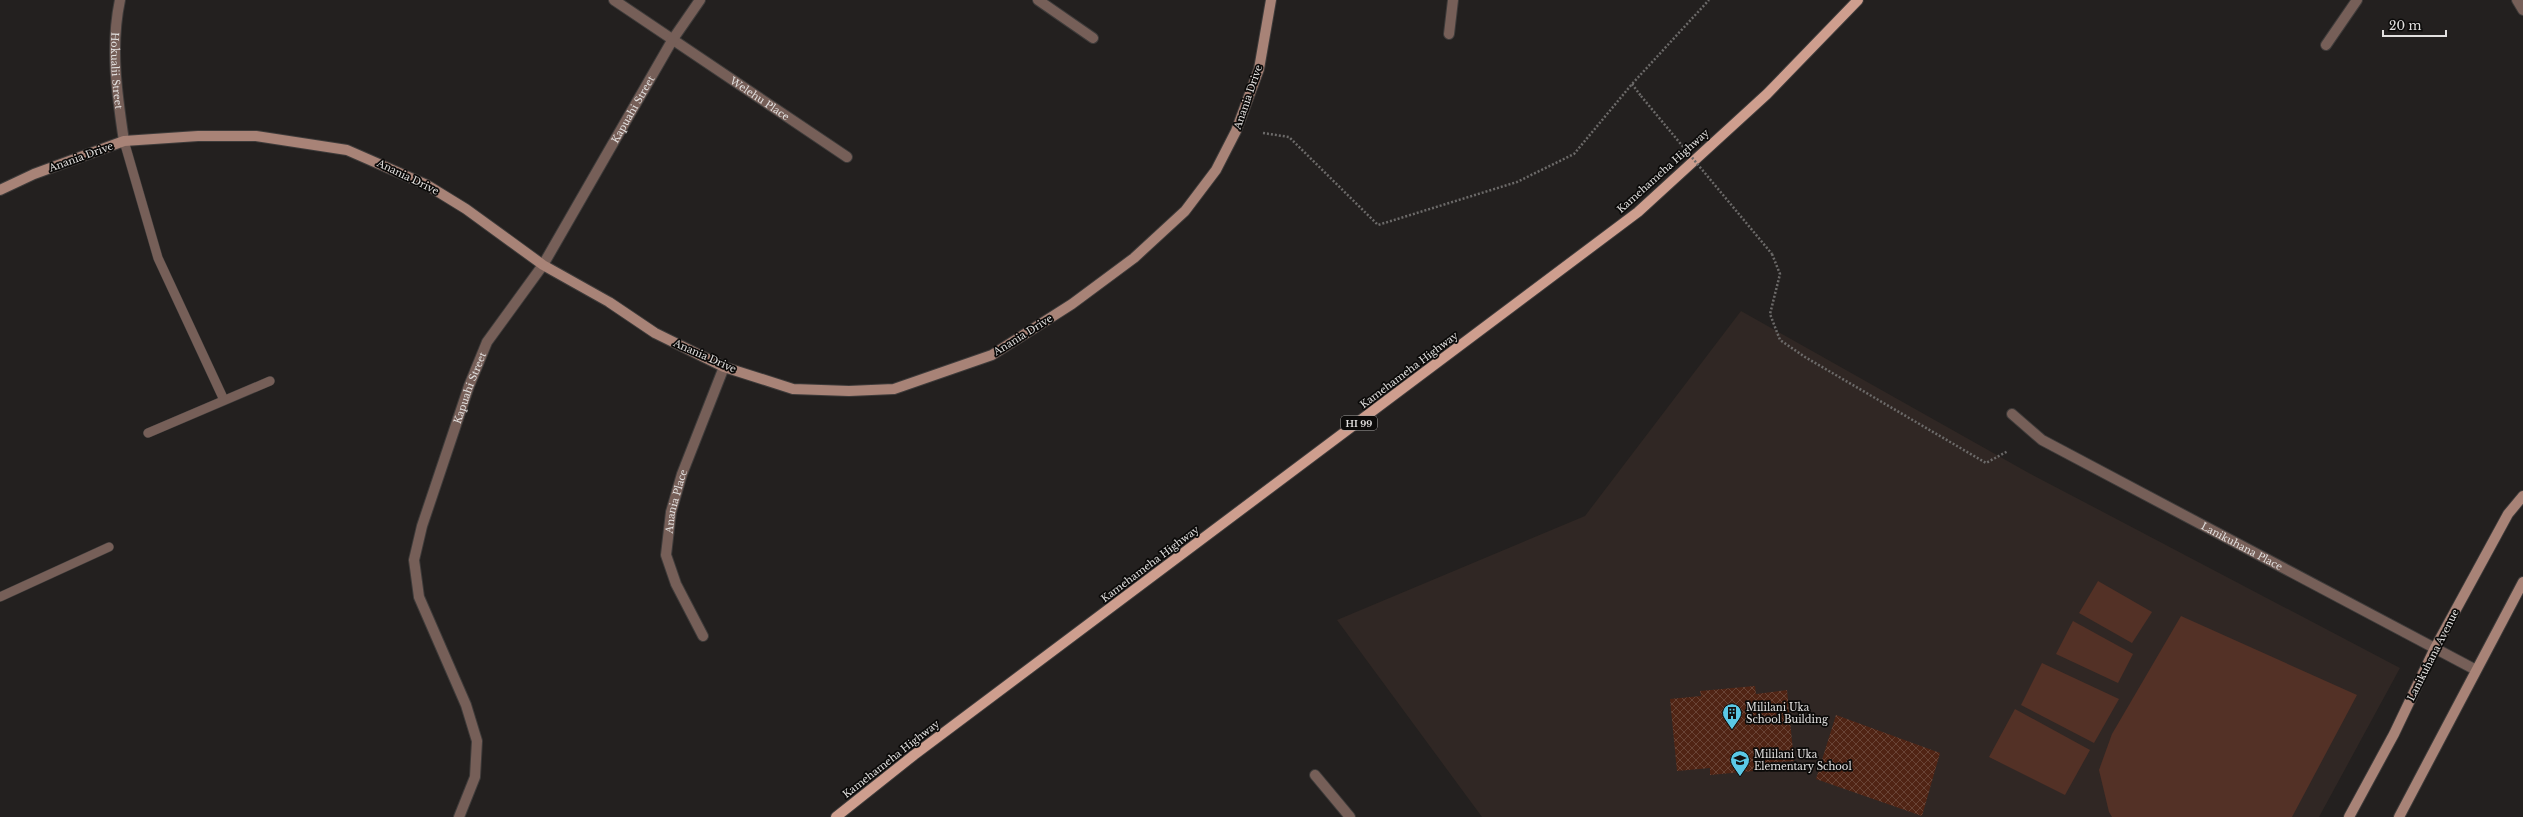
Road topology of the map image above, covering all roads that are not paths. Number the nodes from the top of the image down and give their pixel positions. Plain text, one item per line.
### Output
1 (120, 0) edge
2 (614, 0) edge
3 (700, 0) edge
4 (1038, 0) edge
5 (1271, 0) edge
6 (1453, 0) edge
7 (1858, 0) edge
8 (2357, 0) edge
9 (2516, 0) edge
10 (2523, 10) edge
11 (1449, 34) dead end
12 (673, 38) junction
13 (1093, 38) dead end
14 (2326, 46) dead end
15 (124, 141) junction
16 (848, 158) dead end
17 (0, 190) edge
18 (542, 265) junction
19 (724, 367) junction
20 (270, 381) dead end
21 (224, 400) junction
22 (2012, 414) dead end
23 (148, 433) dead end
24 (2523, 496) edge
25 (109, 547) dead end
26 (2523, 582) edge
27 (0, 597) edge
28 (702, 636) dead end
29 (2435, 648) junction
30 (2476, 670) junction
31 (1315, 775) dead end
32 (458, 817) edge
33 (836, 817) edge
34 (1350, 817) edge
35 (2350, 817) edge
36 (2399, 817) edge

1 - 15 street, Hokualii Street
2 - 12 street, Welehu Place
3 - 12 street, Kapuahi Street
4 - 13 street
5 - 19 street, Anania Drive
6 - 11 street
7 - 33 main road, Kamehameha Highway / HI 99
8 - 14 street
9 - 10 street
12 - 16 street, Welehu Place
12 - 18 street, Kapuahi Street
15 - 17 street, Anania Drive
15 - 18 street, Anania Drive
15 - 21 lane
18 - 19 street, Anania Drive
18 - 32 street, Kapuahi Street
19 - 28 street, Anania Place
20 - 21 lane
21 - 23 lane
22 - 29 street, Lanikuhana Place
24 - 29 street, Lanikuhana Avenue
25 - 27 lane
26 - 30 street
29 - 30 street, Lanikuhana Place
29 - 35 street, Lanikuhana Avenue
30 - 36 street
31 - 34 street

